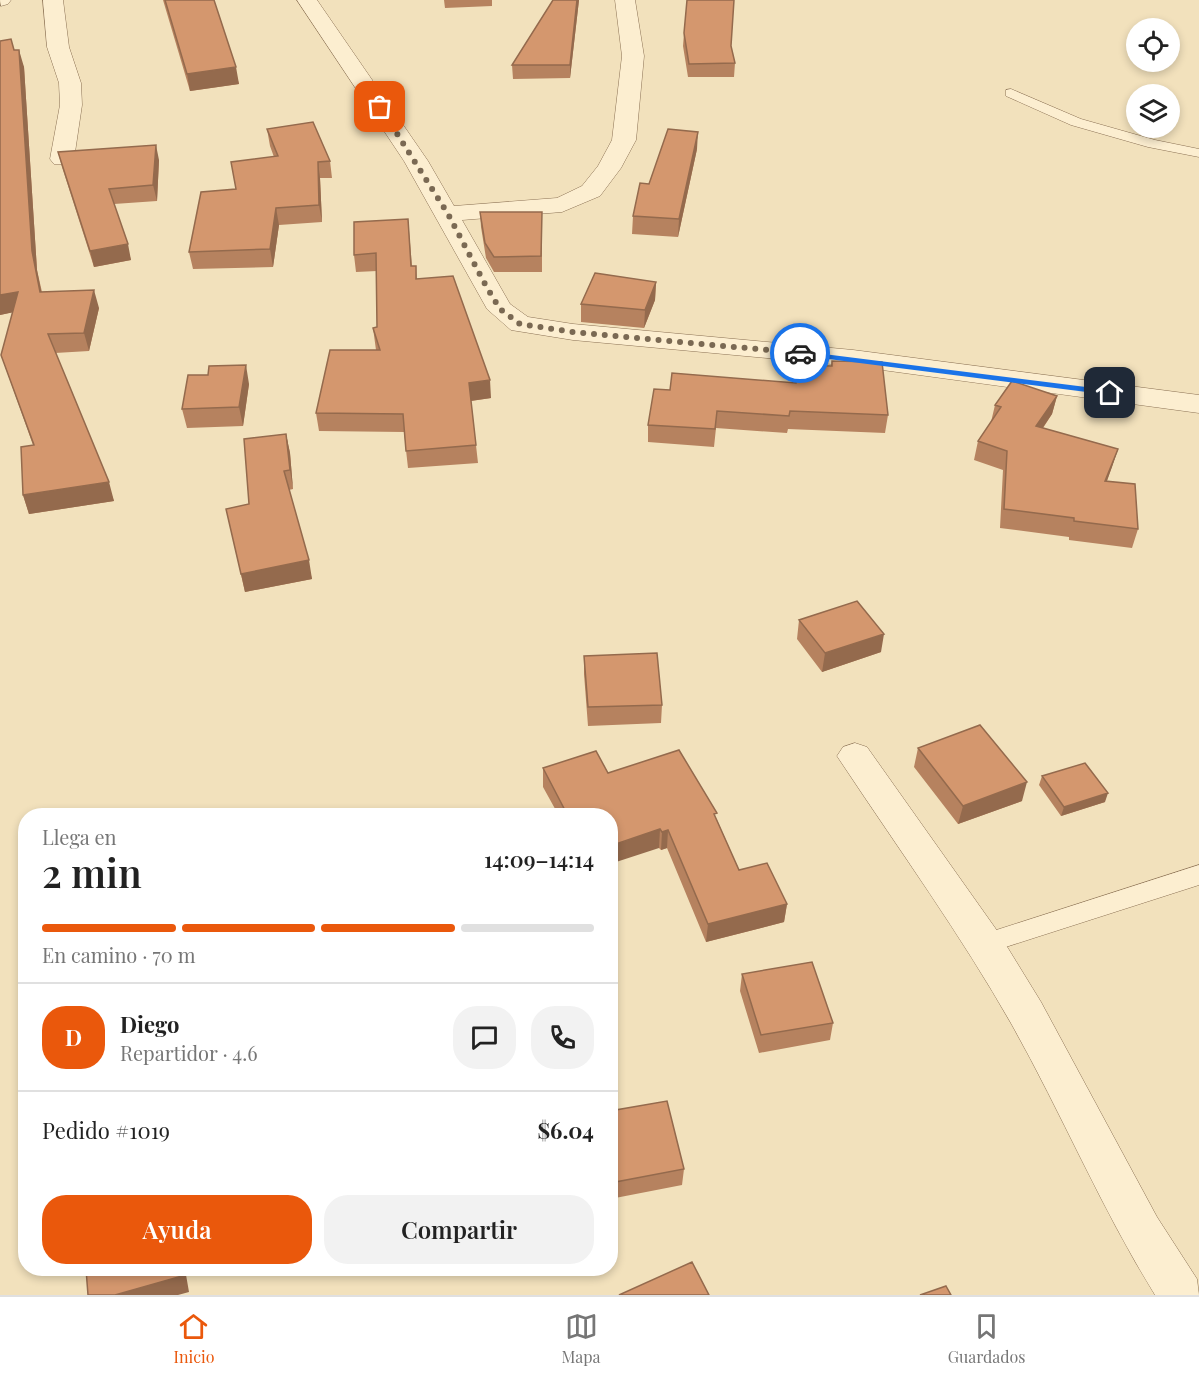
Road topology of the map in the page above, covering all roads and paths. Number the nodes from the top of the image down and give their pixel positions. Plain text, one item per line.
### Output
1 (53, 0) edge
2 (307, 0) edge
3 (625, 0) edge
4 (1011, 93) dead end
5 (1199, 153) edge
6 (62, 159) edge
7 (448, 214) junction
8 (1199, 404) edge
9 (855, 756) dead end
10 (1199, 875) edge
11 (984, 944) junction
12 (1181, 1295) edge

1 - 6 street
2 - 7 street
3 - 7 street
4 - 5 lane
7 - 8 street
9 - 11 street
10 - 11 lane
11 - 12 street

